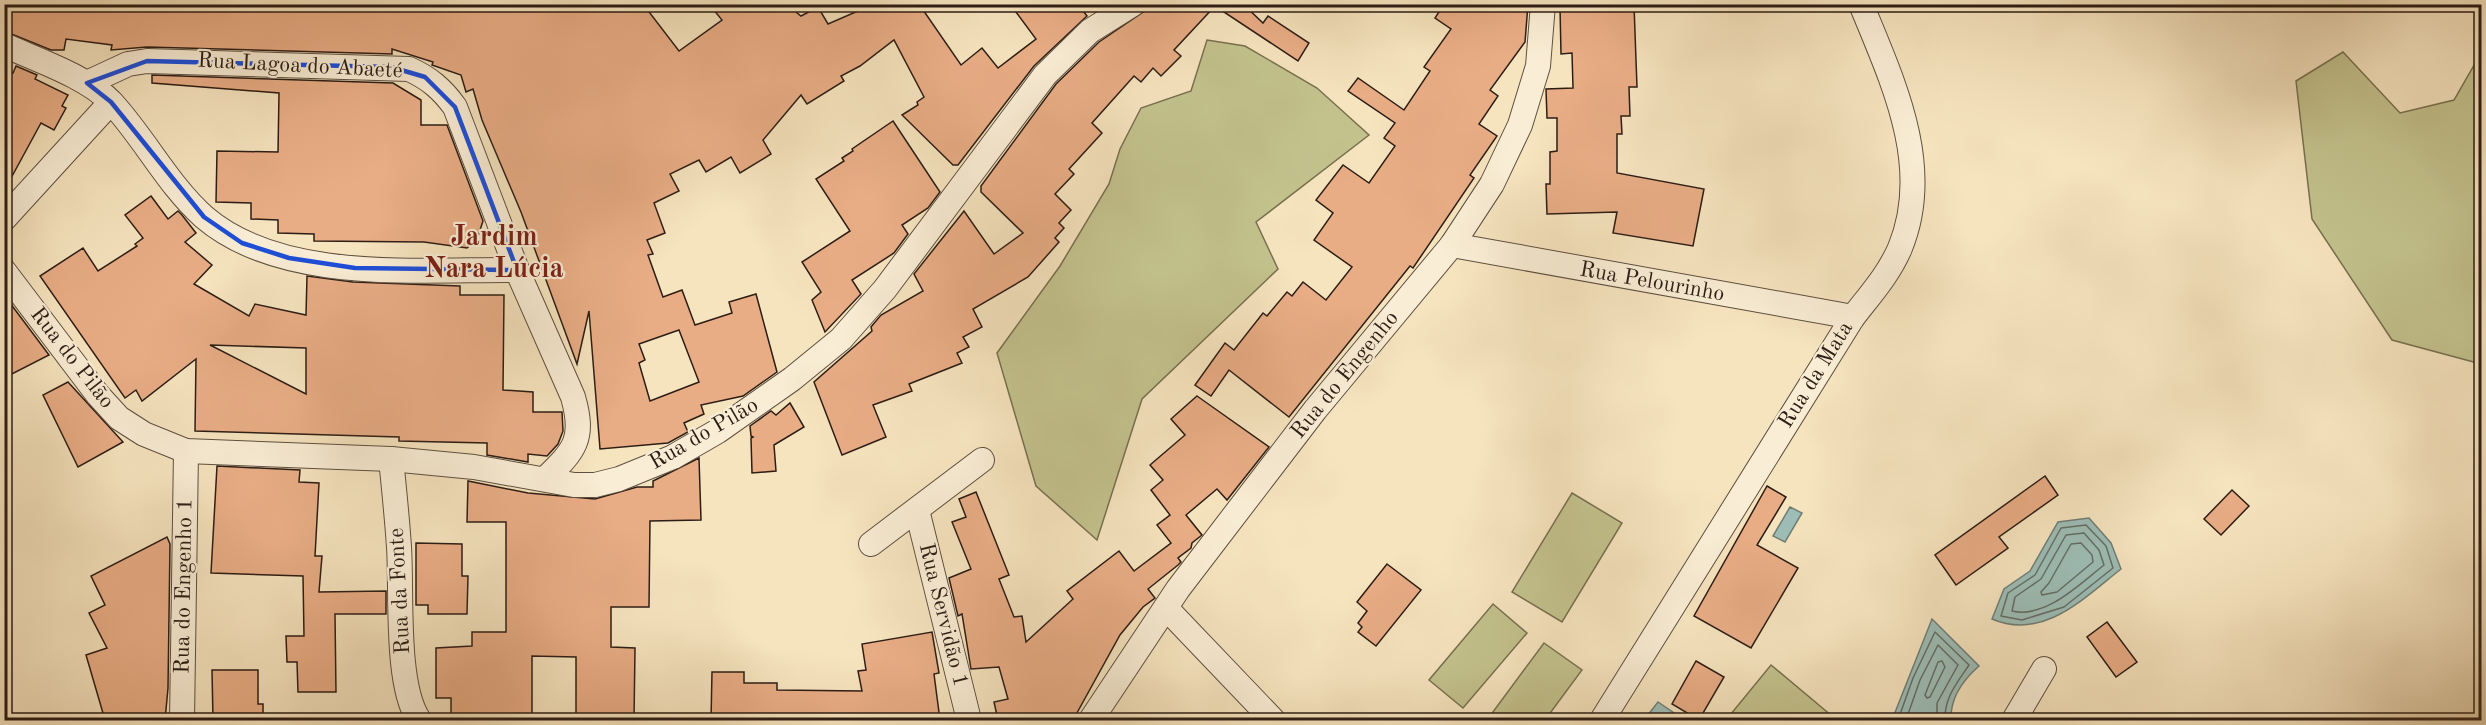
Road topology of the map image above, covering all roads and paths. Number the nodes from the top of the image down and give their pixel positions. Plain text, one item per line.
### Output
1 (1133, 4) edge
2 (1544, 4) edge
3 (1862, 4) edge
4 (4, 45) edge
5 (87, 83) junction
6 (111, 102) junction
7 (4, 219) edge
8 (1452, 245) junction
9 (517, 270) junction
10 (4, 271) edge
11 (1853, 317) junction
12 (186, 451) junction
13 (391, 459) junction
14 (982, 460) dead end
15 (545, 480) junction
16 (916, 510) junction
17 (871, 544) dead end
18 (1166, 608) junction
19 (2044, 669) dead end
20 (182, 720) edge
21 (419, 720) edge
22 (969, 720) edge
23 (1091, 720) edge
24 (1273, 720) edge
25 (1602, 720) edge
26 (2014, 720) edge

1 - 15 street, Rua do Pilão
2 - 8 street, Rua do Engenho
3 - 11 street, Rua da Mata
4 - 5 street
5 - 6 street
5 - 9 street, Rua Lagoa do Abaeté
6 - 7 street
6 - 9 street
8 - 11 street, Rua Pelourinho
8 - 18 street, Rua do Engenho
9 - 15 street, Rua Lagoa do Abaeté
10 - 12 street, Rua do Pilão
11 - 25 street, Rua da Mata
12 - 13 street, Rua do Pilão
12 - 20 street, Rua do Engenho 1
13 - 15 street, Rua do Pilão
13 - 21 street, Rua da Fonte
14 - 16 street
16 - 17 street
16 - 22 street, Rua Servidão 1
18 - 23 street, Rua do Engenho
18 - 24 street
19 - 26 street

